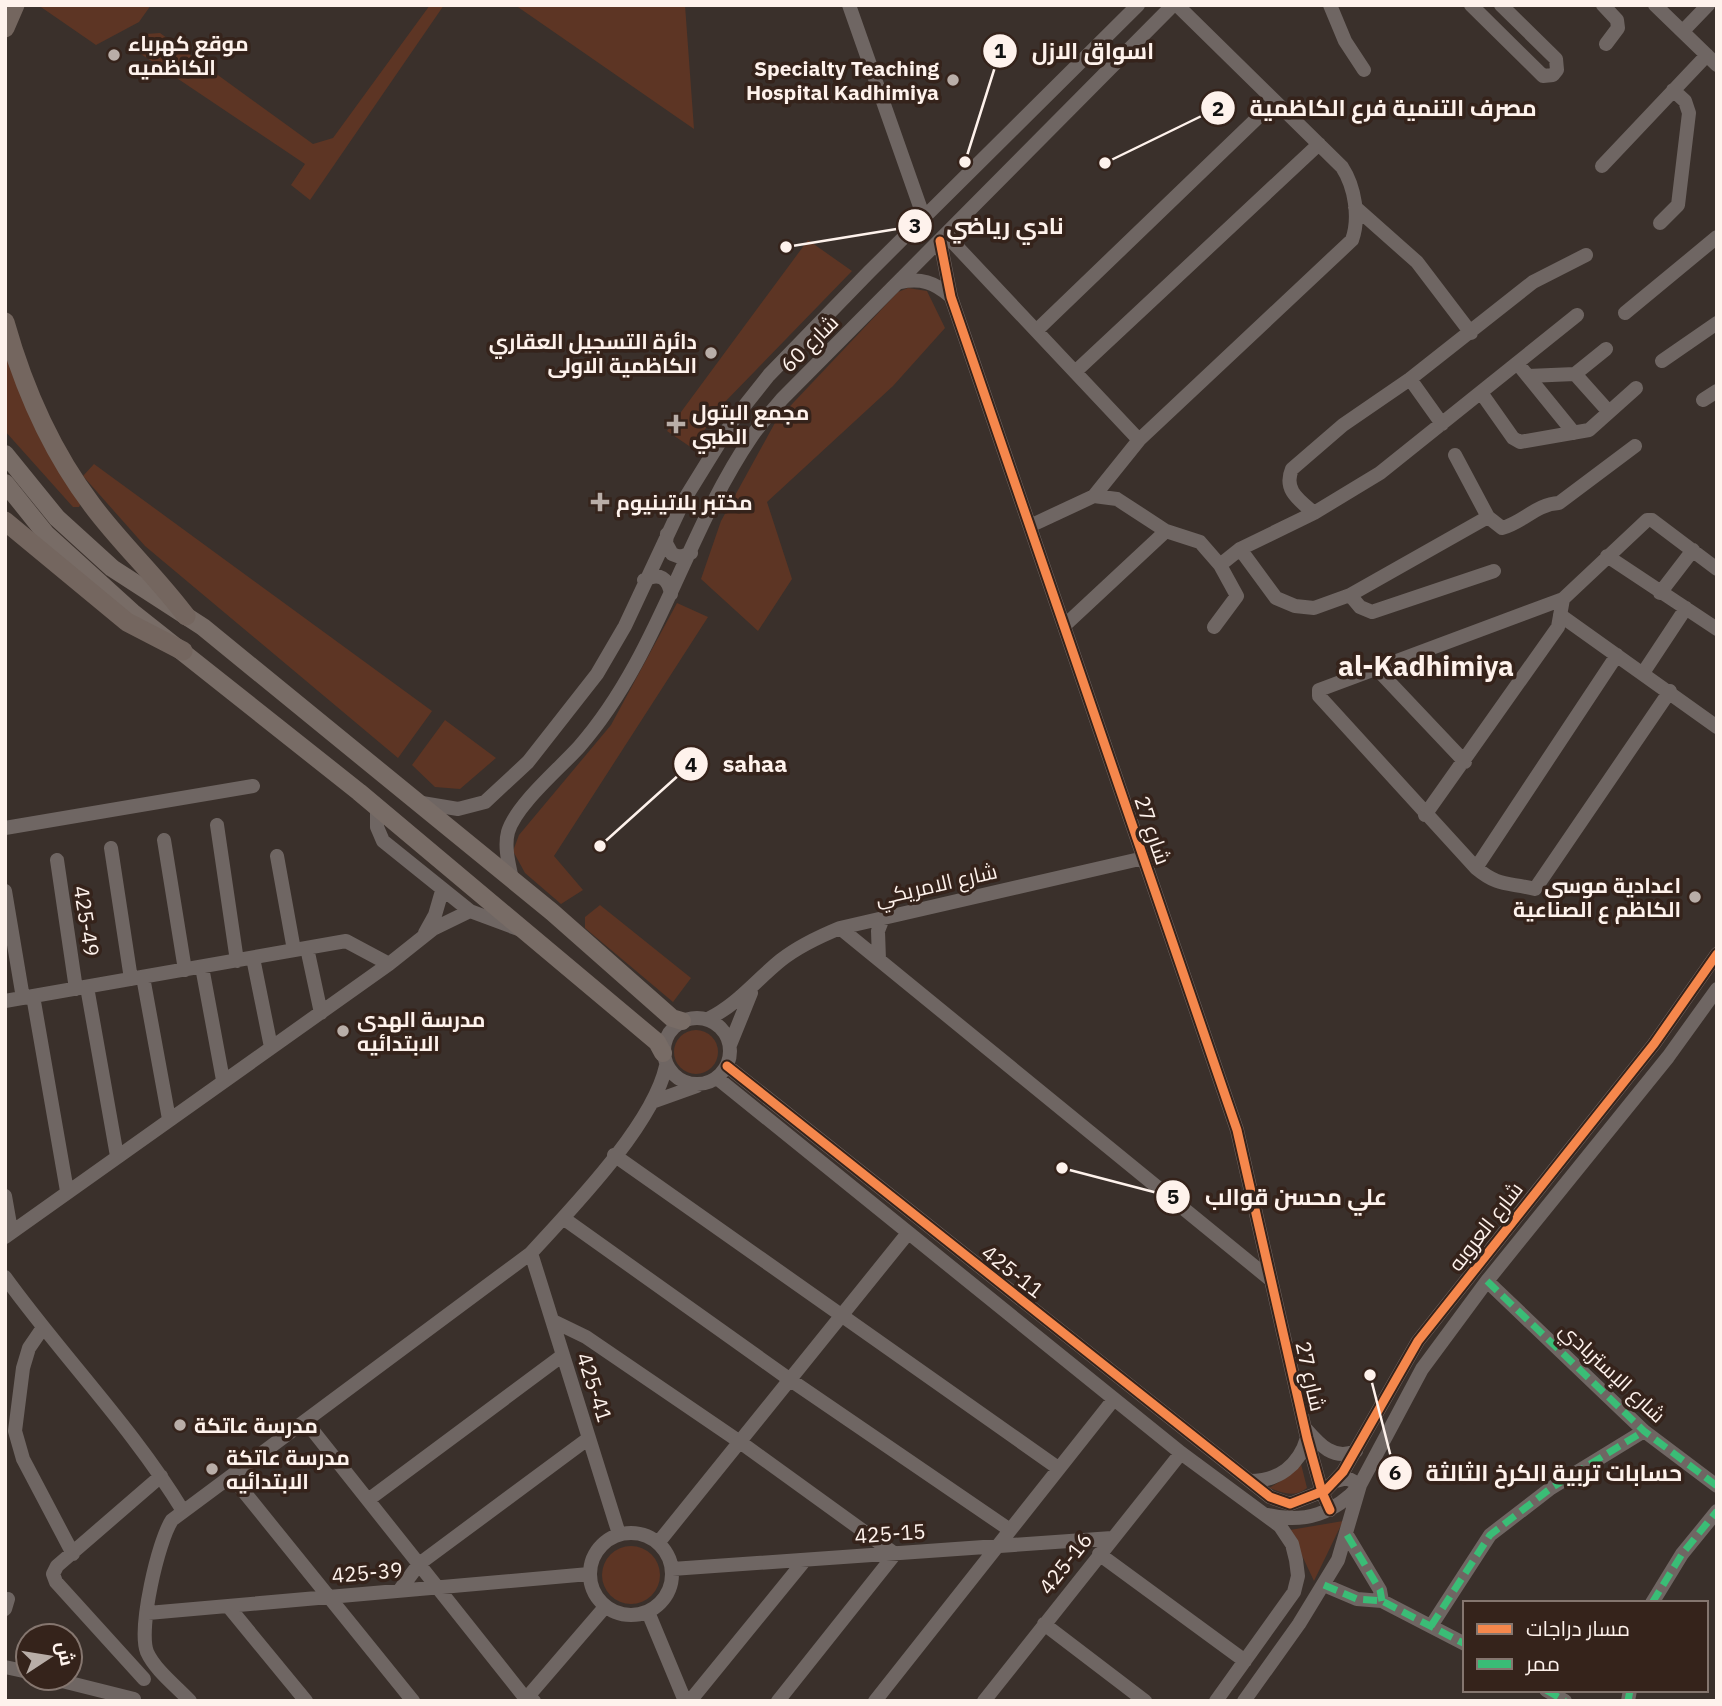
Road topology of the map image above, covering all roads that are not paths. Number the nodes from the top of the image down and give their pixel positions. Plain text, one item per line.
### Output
1 (15, 5) edge
2 (849, 5) edge
3 (1138, 5) edge
4 (1175, 5) edge
5 (1330, 5) edge
6 (1471, 5) edge
7 (1501, 5) edge
8 (1603, 5) edge
9 (1656, 5) edge
10 (1708, 5) edge
11 (5, 28) edge
12 (1683, 31) junction
13 (1606, 44) dead end
14 (1712, 60) edge
15 (1364, 70) dead end
16 (1673, 90) junction
17 (1275, 101) junction
18 (1319, 145) junction
19 (1602, 166) dead end
20 (1355, 208) junction
21 (924, 218) junction
22 (1660, 223) dead end
23 (1717, 237) edge
24 (943, 238) junction
25 (1586, 255) dead end
26 (900, 282) junction
27 (951, 298) junction
28 (1625, 313) dead end
29 (1577, 315) dead end
30 (5, 322) edge
31 (1717, 323) edge
32 (1037, 330) junction
33 (1471, 333) junction
34 (1606, 349) dead end
35 (1662, 361) dead end
36 (1523, 370) junction
37 (1075, 372) junction
38 (1575, 374) junction
39 (1410, 379) junction
40 (1636, 388) dead end
41 (1717, 391) edge
42 (1482, 394) junction
43 (1703, 400) dead end
44 (1609, 412) junction
45 (1443, 425) junction
46 (1574, 433) junction
47 (1139, 440) junction
48 (1635, 446) dead end
49 (5, 454) edge
50 (1455, 455) dead end
51 (5, 483) edge
52 (1094, 496) junction
53 (1314, 513) junction
54 (1488, 517) junction
55 (5, 521) edge
56 (1032, 525) junction
57 (1166, 531) junction
58 (667, 533) junction
59 (1240, 549) junction
60 (1693, 550) junction
61 (691, 553) junction
62 (1607, 556) junction
63 (1220, 565) junction
64 (1717, 569) edge
65 (1494, 571) dead end
66 (645, 580) junction
67 (1660, 593) junction
68 (671, 594) junction
69 (1350, 595) junction
70 (1563, 598) junction
71 (1686, 608) junction
72 (1560, 615) junction
73 (187, 617) junction
74 (1064, 626) junction
75 (1214, 627) dead end
76 (1717, 629) edge
77 (176, 646) junction
78 (1617, 655) junction
79 (1376, 668) junction
80 (1643, 673) junction
81 (1670, 691) junction
82 (1717, 727) edge
83 (1465, 762) junction
84 (375, 767) junction
85 (396, 784) junction
86 (253, 786) dead end
87 (359, 792) junction
88 (419, 803) junction
89 (377, 807) junction
90 (1425, 815) junction
91 (217, 825) dead end
92 (5, 828) edge
93 (164, 840) dead end
94 (111, 848) dead end
95 (277, 856) dead end
96 (1144, 858) junction
97 (57, 860) dead end
98 (1476, 868) junction
99 (512, 879) junction
100 (5, 891) edge
101 (442, 891) junction
102 (470, 911) junction
103 (552, 912) junction
104 (883, 918) junction
105 (840, 928) junction
106 (529, 935) junction
107 (422, 937) junction
108 (582, 938) junction
109 (300, 949) junction
110 (1717, 954) edge
111 (253, 958) junction
112 (879, 960) junction
113 (237, 961) junction
114 (560, 961) junction
115 (389, 964) junction
116 (202, 967) junction
117 (185, 970) junction
118 (137, 978) junction
119 (755, 986) junction
120 (82, 988) junction
121 (1717, 989) edge
122 (28, 997) junction
123 (5, 1001) edge
124 (321, 1013) junction
125 (708, 1019) junction
126 (682, 1021) junction
127 (730, 1045) junction
128 (271, 1047) junction
129 (665, 1059) junction
130 (722, 1072) junction
131 (223, 1080) junction
132 (701, 1085) junction
133 (655, 1101) junction
134 (169, 1119) junction
135 (614, 1155) junction
136 (117, 1156) junction
137 (67, 1191) junction
138 (5, 1196) edge
139 (563, 1219) junction
140 (8, 1233) edge
141 (908, 1233) junction
142 (531, 1253) junction
143 (5, 1277) edge
144 (1271, 1280) junction
145 (1487, 1281) junction
146 (840, 1316) junction
147 (552, 1321) junction
148 (42, 1329) junction
149 (563, 1355) junction
150 (789, 1379) junction
151 (1114, 1399) junction
152 (306, 1422) junction
153 (1644, 1431) junction
154 (1306, 1433) junction
155 (589, 1438) junction
156 (740, 1442) junction
157 (1181, 1453) junction
158 (1353, 1456) junction
159 (1058, 1468) junction
160 (161, 1476) junction
161 (232, 1477) junction
162 (1362, 1480) junction
163 (1250, 1481) junction
164 (1336, 1481) junction
165 (1717, 1486) edge
166 (1322, 1492) junction
167 (368, 1500) junction
168 (1280, 1502) joint
169 (1330, 1510) junction
170 (183, 1511) junction
171 (1717, 1511) edge
172 (1266, 1514) junction
173 (1010, 1530) junction
174 (620, 1534) junction
175 (1347, 1535) junction
176 (1111, 1538) junction
177 (659, 1543) junction
178 (997, 1546) junction
179 (895, 1553) junction
180 (73, 1554) junction
181 (1099, 1554) junction
182 (804, 1560) junction
183 (419, 1564) junction
184 (672, 1569) junction
185 (589, 1574) junction
186 (1324, 1585) junction
187 (439, 1587) junction
188 (399, 1591) junction
189 (329, 1597) junction
190 (1382, 1601) junction
191 (1653, 1601) edge
192 (228, 1606) junction
193 (605, 1607) junction
194 (648, 1612) junction
195 (148, 1613) junction
196 (1044, 1624) junction
197 (1431, 1626) junction
198 (1463, 1643) edge
199 (153, 1661) junction
200 (1245, 1661) junction
201 (144, 1679) junction
202 (84, 1687) edge
203 (1549, 1692) edge
204 (134, 1700) edge
205 (528, 1700) edge
206 (190, 1701) edge
207 (306, 1701) edge
208 (413, 1701) edge
209 (688, 1701) edge
210 (778, 1701) edge
211 (875, 1701) edge
212 (984, 1701) edge
213 (1145, 1701) edge
214 (1216, 1701) edge
215 (1244, 1701) edge
216 (1565, 1701) edge

1 - 11 highway
2 - 21 street
3 - 21 street, شارع 60
4 - 17 street
4 - 24 street, شارع 60
5 - 15 street
6 - 7 street
8 - 13 street
9 - 12 street
10 - 12 street
12 - 14 street
14 - 16 street
16 - 19 street
16 - 22 street
17 - 18 street
17 - 32 street
18 - 20 street
18 - 37 street
20 - 33 street
20 - 47 street
21 - 58 street, شارع 60
23 - 28 street
24 - 26 street, شارع 60
24 - 27 street, شارع 27
24 - 32 street
25 - 33 street
26 - 27 street
26 - 61 street, شارع 60
27 - 56 street, شارع 27
29 - 36 street
30 - 73 highway
31 - 35 street
32 - 37 street
33 - 39 street
34 - 38 street
36 - 38 street
36 - 42 street
36 - 46 street
37 - 47 street
38 - 44 street
39 - 45 street
39 - 53 street
40 - 44 street
41 - 43 street
42 - 45 street
42 - 46 street
44 - 46 street
45 - 53 street
47 - 52 street
48 - 54 street
49 - 73 main road
50 - 54 street
51 - 77 main road
52 - 56 street
52 - 57 street
53 - 59 street
54 - 69 street
55 - 77 highway
56 - 74 street, شارع 27
57 - 63 street
57 - 74 street
58 - 61 street
58 - 66 street, شارع 60
59 - 63 street
59 - 69 street
60 - 62 street
60 - 64 street
60 - 67 street
61 - 68 street, شارع 60
62 - 67 street
62 - 70 street
63 - 75 street
65 - 69 street
66 - 68 street
66 - 88 street, شارع 60
67 - 71 street
68 - 99 street, شارع 60
70 - 72 street
70 - 79 street
71 - 76 street
71 - 80 street
72 - 78 street
72 - 83 street
73 - 77 main road
73 - 84 main road
74 - 96 street, شارع 27
77 - 87 main road
78 - 80 street
78 - 98 street
79 - 83 street
79 - 90 street
80 - 81 street
81 - 82 street
81 - 98 street
83 - 90 street
84 - 85 main road
84 - 87 main road
85 - 88 main road
85 - 89 main road
86 - 92 street
87 - 89 main road
88 - 99 main road
89 - 101 street
89 - 106 main road
90 - 98 street
91 - 113 street
93 - 117 street
94 - 118 street
95 - 109 street
96 - 104 street, شارع الامريكي
96 - 144 street, شارع 27
97 - 120 street, 425-49
99 - 103 main road
100 - 122 street
101 - 102 street
101 - 107 street
102 - 106 street
102 - 107 street
103 - 106 main road
103 - 108 main road
104 - 105 street, شارع الامريكي
104 - 112 street
105 - 112 street
105 - 119 street, شارع الامريكي
106 - 114 main road
107 - 115 street
108 - 114 main road
108 - 126 main road
109 - 111 street
109 - 115 street
109 - 124 street
110 - 158 street, شارع العروبه
111 - 113 street
111 - 128 street
112 - 144 street
113 - 116 street
114 - 129 main road
115 - 124 street
116 - 117 street
116 - 131 street
117 - 118 street
118 - 120 street
118 - 134 street
119 - 125 street, شارع الامريكي
119 - 127 street, شارع الامريكي
120 - 122 street
120 - 136 street, 425-49
121 - 145 street, شارع العروبه
122 - 123 street
122 - 137 street
124 - 128 street
125 - 126 street
125 - 127 street
126 - 129 street
127 - 130 street
128 - 131 street
129 - 132 street
129 - 133 street
130 - 132 street
130 - 141 street, 425-11
130 - 163 street, 425-11
131 - 134 street
132 - 133 street
133 - 135 street
134 - 136 street
135 - 139 street
135 - 146 street
136 - 137 street
137 - 140 street
138 - 140 street
139 - 142 street
139 - 150 street
141 - 146 street
141 - 151 street, 425-11
142 - 147 street, 425-41
142 - 152 street
143 - 148 street
144 - 154 street, شارع 27
145 - 153 street, شارع الإستربادي
145 - 162 street, شارع العروبه
146 - 150 street
146 - 159 street
147 - 149 street, 425-41
147 - 156 street
148 - 160 street
148 - 180 street
149 - 155 street, 425-41
149 - 167 street
150 - 156 street
150 - 173 street
151 - 157 street, 425-11
151 - 159 street
152 - 161 street
152 - 167 street
153 - 165 street, شارع الإستربادي
153 - 197 street
154 - 158 street
154 - 163 street
154 - 166 street, شارع 27
155 - 174 street, 425-41
155 - 183 street
156 - 177 street
156 - 179 street
157 - 172 street, 425-11
157 - 176 street, 425-16
158 - 162 street
158 - 164 street, شارع العروبه
159 - 173 street
160 - 170 street
160 - 180 street
161 - 170 street
161 - 189 street
162 - 164 street
162 - 169 street
162 - 175 street, شارع العروبه
163 - 168 street, 425-11
164 - 166 street, شارع العروبه
166 - 168 street, شارع العروبه
166 - 169 street, شارع 27
167 - 183 street
169 - 172 street
170 - 195 street
171 - 191 street
172 - 200 street, 425-11
173 - 178 street
174 - 177 street
174 - 185 street
175 - 186 street, شارع العروبه
175 - 190 street
176 - 178 street, 425-15
176 - 181 street, 425-16
177 - 184 street
178 - 179 street, 425-15
178 - 211 street
179 - 182 street, 425-15
179 - 210 street
180 - 201 street
181 - 196 street, 425-16
181 - 200 street
182 - 184 street, 425-15
182 - 209 street
183 - 187 street
183 - 188 street
184 - 194 street
185 - 187 street, 425-39
185 - 193 street
186 - 190 street
186 - 215 street, شارع العروبه
187 - 188 street, 425-39
187 - 205 street
188 - 189 street, 425-39
189 - 192 street, 425-39
189 - 208 street
190 - 197 street
192 - 195 street, 425-39
192 - 207 street
193 - 194 street
193 - 205 street
194 - 209 street
195 - 199 street
196 - 212 street, 425-16
196 - 213 street
197 - 198 street
199 - 201 street
199 - 206 street
200 - 214 street, 425-11
201 - 204 street
202 - 204 street
203 - 216 street

